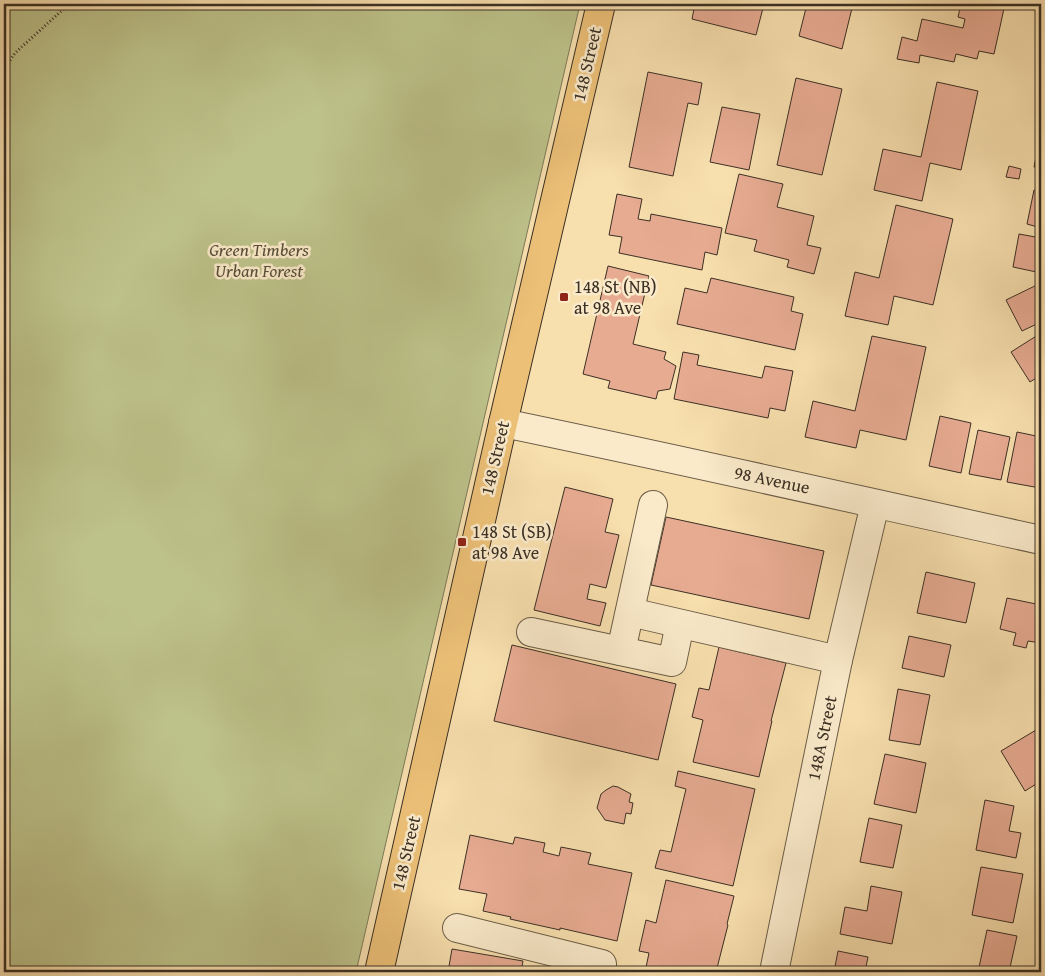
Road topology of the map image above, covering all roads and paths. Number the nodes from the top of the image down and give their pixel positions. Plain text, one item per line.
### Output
1 (69, 4) edge
2 (601, 4) edge
3 (4, 69) edge
4 (503, 423) junction
5 (875, 504) junction
6 (653, 505) dead end
7 (1041, 540) edge
8 (630, 612) junction
9 (680, 624) junction
10 (531, 632) dead end
11 (621, 652) junction
12 (838, 660) junction
13 (457, 928) dead end
14 (548, 962) edge
15 (379, 972) edge
16 (600, 972) edge
17 (774, 972) edge

1 - 3 path
2 - 4 main road, 148 Street
4 - 5 street, 98 Avenue
4 - 15 main road, 148 Street
5 - 7 street, 98 Avenue
5 - 12 street, 148A Street
6 - 8 street
8 - 9 street
8 - 11 street
9 - 11 street
9 - 12 street
10 - 11 street
12 - 17 street, 148A Street
13 - 14 street
14 - 16 street

